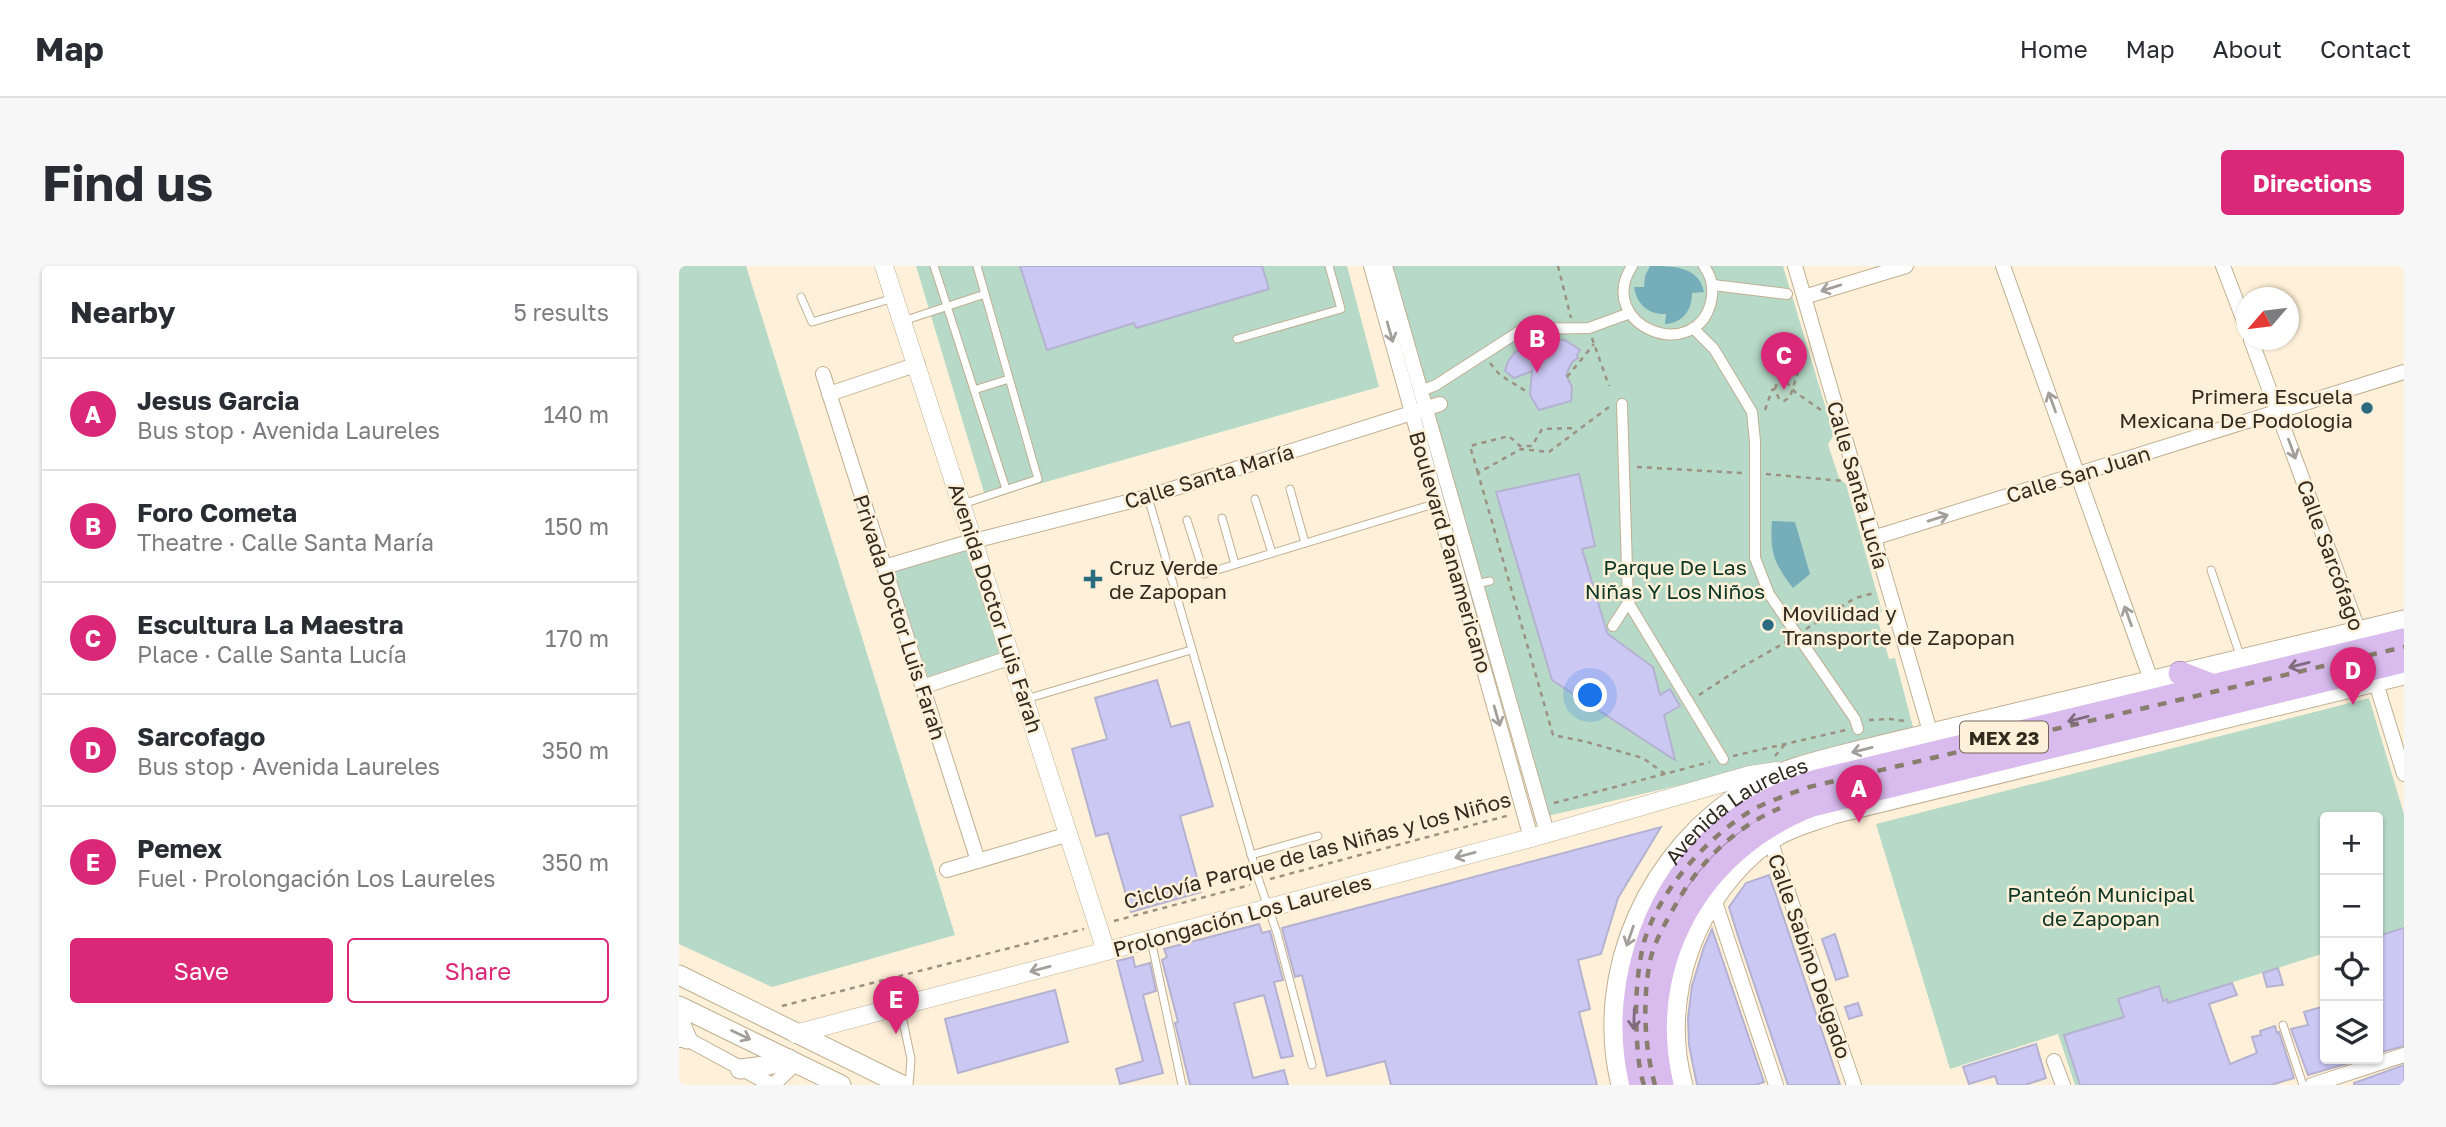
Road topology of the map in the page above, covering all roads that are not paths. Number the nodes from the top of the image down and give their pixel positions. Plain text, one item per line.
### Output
1 (884, 266) edge
2 (934, 266) edge
3 (977, 266) edge
4 (1329, 266) edge
5 (1371, 266) edge
6 (1385, 266) edge
7 (1632, 266) edge
8 (1704, 266) edge
9 (1795, 266) edge
10 (1906, 266) edge
11 (2003, 266) edge
12 (2223, 266) edge
13 (1713, 285) junction
14 (985, 294) junction
15 (1787, 294) dead end
16 (1804, 296) junction
17 (801, 297) dead end
18 (895, 298) junction
19 (2236, 302) edge
20 (947, 306) junction
21 (1630, 313) junction
22 (903, 321) junction
23 (1693, 328) junction
24 (1237, 339) dead end
25 (2255, 350) edge
26 (918, 364) junction
27 (2404, 372) edge
28 (823, 374) dead end
29 (1009, 379) junction
30 (974, 390) junction
31 (1421, 391) junction
32 (829, 394) junction
33 (1440, 404) dead end
34 (1622, 404) road end
35 (1419, 411) junction
36 (2278, 412) junction
37 (2078, 475) junction
38 (1006, 489) junction
39 (1290, 489) dead end
40 (1147, 496) junction
41 (1255, 499) dead end
42 (1438, 503) junction
43 (963, 504) junction
44 (1222, 518) dead end
45 (1187, 520) dead end
46 (1873, 538) junction
47 (975, 541) junction
48 (1305, 543) junction
49 (1272, 553) junction
50 (1235, 564) junction
51 (884, 567) junction
52 (2211, 570) dead end
53 (1631, 598) junction
54 (2404, 620) edge
55 (1613, 626) dead end
56 (2404, 640) edge
57 (1191, 650) junction
58 (1012, 657) junction
59 (2368, 658) junction
60 (2242, 659) junction
61 (2404, 661) edge
62 (2181, 673) junction
63 (2404, 675) edge
64 (2151, 680) junction
65 (2214, 686) junction
66 (922, 687) junction
67 (1025, 699) junction
68 (1857, 726) road end
69 (1723, 759) road end
70 (1935, 760) junction
71 (1791, 769) junction
72 (2404, 774) edge
73 (1689, 794) junction
74 (1703, 822) junction
75 (1069, 834) junction
76 (1768, 834) junction
77 (1318, 836) dead end
78 (1539, 836) junction
79 (1251, 855) junction
80 (978, 861) junction
81 (947, 870) dead end
82 (1713, 899) junction
83 (1268, 908) junction
84 (1151, 939) junction
85 (1106, 951) junction
86 (679, 975) edge
87 (697, 984) junction
88 (679, 995) edge
89 (679, 1006) edge
90 (899, 1006) junction
91 (679, 1020) edge
92 (2283, 1025) dead end
93 (795, 1034) junction
94 (683, 1039) edge
95 (2404, 1055) edge
96 (792, 1061) junction
97 (2054, 1061) dead end
98 (1312, 1065) dead end
99 (743, 1077) edge
100 (834, 1082) edge
101 (772, 1085) edge
102 (872, 1085) edge
103 (902, 1085) edge
104 (909, 1085) edge
105 (1182, 1085) edge
106 (1621, 1085) edge
107 (1641, 1085) edge
108 (1662, 1085) edge
109 (1683, 1085) edge
110 (1776, 1085) edge
111 (1854, 1085) edge
112 (2063, 1085) edge
113 (2303, 1085) edge
114 (2312, 1085) edge

1 - 18 street, Avenida Doctor Luis Farah
2 - 20 lane
3 - 14 lane
4 - 24 lane
5 -> 35 street, Boulevard Panamericano
6 - 31 street, Boulevard Panamericano
7 - 21 street
8 - 13 street
9 - 16 street, Calle Santa Lucía
10 -> 16 street
37 -> 11 street
12 - 19 street
13 - 15 street
13 - 23 street
14 - 20 lane
14 - 29 lane
16 - 46 street, Calle Santa Lucía
17 - 18 lane
18 - 22 street, Avenida Doctor Luis Farah
20 - 22 lane
20 - 30 lane
21 - 23 street
21 - 31 street
22 - 26 street, Avenida Doctor Luis Farah
23 - 68 street
25 - 36 street, Calle Sarcófago
26 - 32 street
26 - 43 street, Avenida Doctor Luis Farah
27 - 36 street, Calle San Juan
28 - 32 street, Privada Doctor Luis Farah
29 - 30 lane
29 - 38 lane
30 - 38 lane
31 - 35 street, Boulevard Panamericano
32 - 51 street, Privada Doctor Luis Farah
33 - 35 street, Calle Santa María
34 - 53 street
35 - 40 street, Calle Santa María
35 - 42 street, Boulevard Panamericano
35 - 78 street, Boulevard Panamericano
36 - 37 street, Calle San Juan
36 -> 59 street, Calle Sarcófago
46 -> 37 street, Calle San Juan
64 -> 37 street
38 - 43 lane
39 - 48 lane
40 - 47 street, Calle Santa María
40 - 57 lane
41 - 49 lane
42 - 48 lane
42 -> 78 street, Boulevard Panamericano
43 - 47 street, Avenida Doctor Luis Farah
44 - 50 lane
45 - 50 lane
46 - 70 street, Calle Santa Lucía
47 - 51 street, Calle Santa María
47 - 58 street, Avenida Doctor Luis Farah
48 - 49 lane
49 - 50 lane
51 - 66 street, Privada Doctor Luis Farah
52 - 60 lane
53 - 55 street
53 - 69 street
54 - 59 main road, Avenida Laureles
56 - 59 main road, Avenida Laureles / MEX 23
57 - 67 lane
57 - 79 lane
58 - 66 street
58 - 67 street, Avenida Doctor Luis Farah
59 - 60 main road, Avenida Laureles
59 - 61 main road, Avenida Laureles / MEX 23
59 - 63 main road, Avenida Laureles
59 -> 65 main road, Avenida Laureles / MEX 23
59 - 70 main road, Avenida Laureles / MEX 23
59 - 72 street, Calle Sarcófago
60 - 62 main road, Avenida Laureles
62 - 64 main road, Avenida Laureles
62 - 65 main road
64 - 70 main road, Avenida Laureles
65 -> 70 main road, Avenida Laureles / MEX 23
66 - 80 street, Privada Doctor Luis Farah
67 - 75 street, Avenida Doctor Luis Farah
70 -> 71 main road, Avenida Laureles
70 - 76 main road, Avenida Laureles / MEX 23
70 -> 107 main road, Avenida Laureles / MEX 23
71 - 73 street, Prolongación Los Laureles
71 - 74 main road, Avenida Laureles
73 - 74 street
73 - 78 street, Prolongación Los Laureles
74 -> 106 main road, Avenida Laureles
75 - 80 street
75 - 85 street, Avenida Doctor Luis Farah
76 - 82 main road, Avenida Laureles
76 - 108 main road, Avenida Laureles / MEX 23
76 - 111 street, Calle Sabino Delgado
77 - 79 lane
78 -> 83 street, Prolongación Los Laureles
79 - 83 lane
80 - 81 street
82 - 109 main road, Avenida Laureles
82 - 110 street
83 - 84 street, Prolongación Los Laureles
83 - 98 lane
84 - 85 street, Prolongación Los Laureles
84 - 105 lane
85 -> 90 street, Prolongación Los Laureles
86 - 87 main road
87 - 88 main road
87 - 93 main road
89 -> 96 main road
90 - 93 street, Prolongación Los Laureles
90 - 104 lane
91 - 94 main road
92 - 113 lane
93 - 103 main road
94 - 99 street
95 - 114 street
96 - 99 main road
96 - 100 main road
96 - 101 street
97 - 112 street
99 - 101 street
100 - 102 main road

